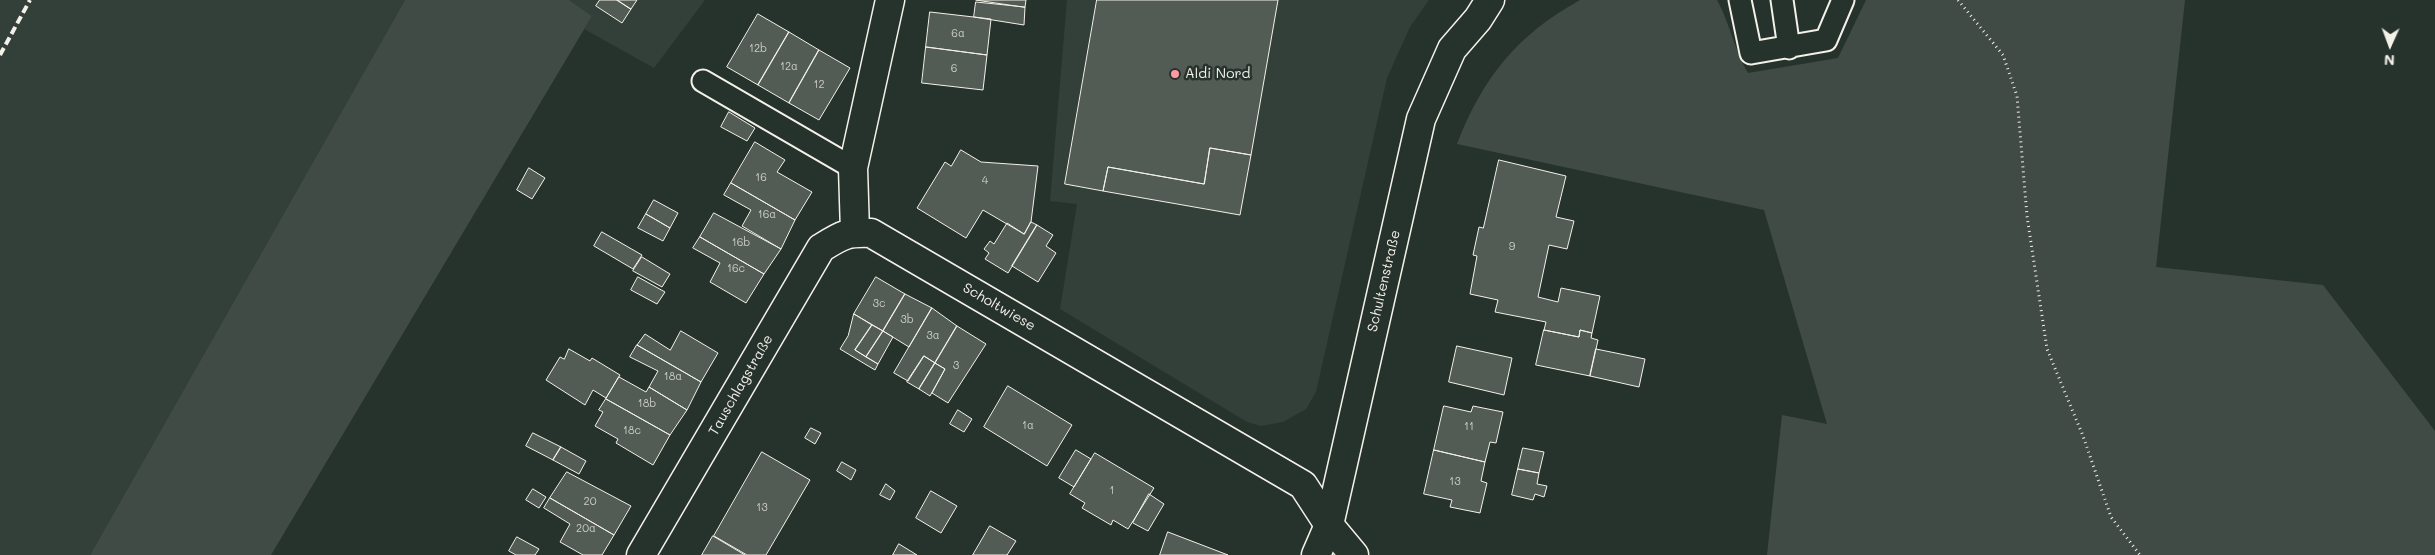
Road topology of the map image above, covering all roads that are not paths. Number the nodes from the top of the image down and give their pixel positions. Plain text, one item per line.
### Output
1 (890, 0) edge
2 (1508, 0) edge
3 (1740, 0) edge
4 (1782, 0) edge
5 (1844, 0) edge
6 (1484, 9) edge
7 (1789, 48) junction
8 (703, 81) dead end
9 (853, 168) junction
10 (855, 232) junction
11 (1328, 525) junction
12 (640, 555) edge
13 (1316, 555) edge
14 (1354, 555) edge

1 - 9 street
2 - 6 street, Schultenstraße
3 - 7 lane
4 - 7 lane
5 - 7 lane
6 - 11 street, Schultenstraße
8 - 9 lane
9 - 10 street
10 - 11 street, Scholtwiese
10 - 12 street, Tauschlagstraße
11 - 13 street, Schultenstraße
11 - 14 street, Scholtwiese

